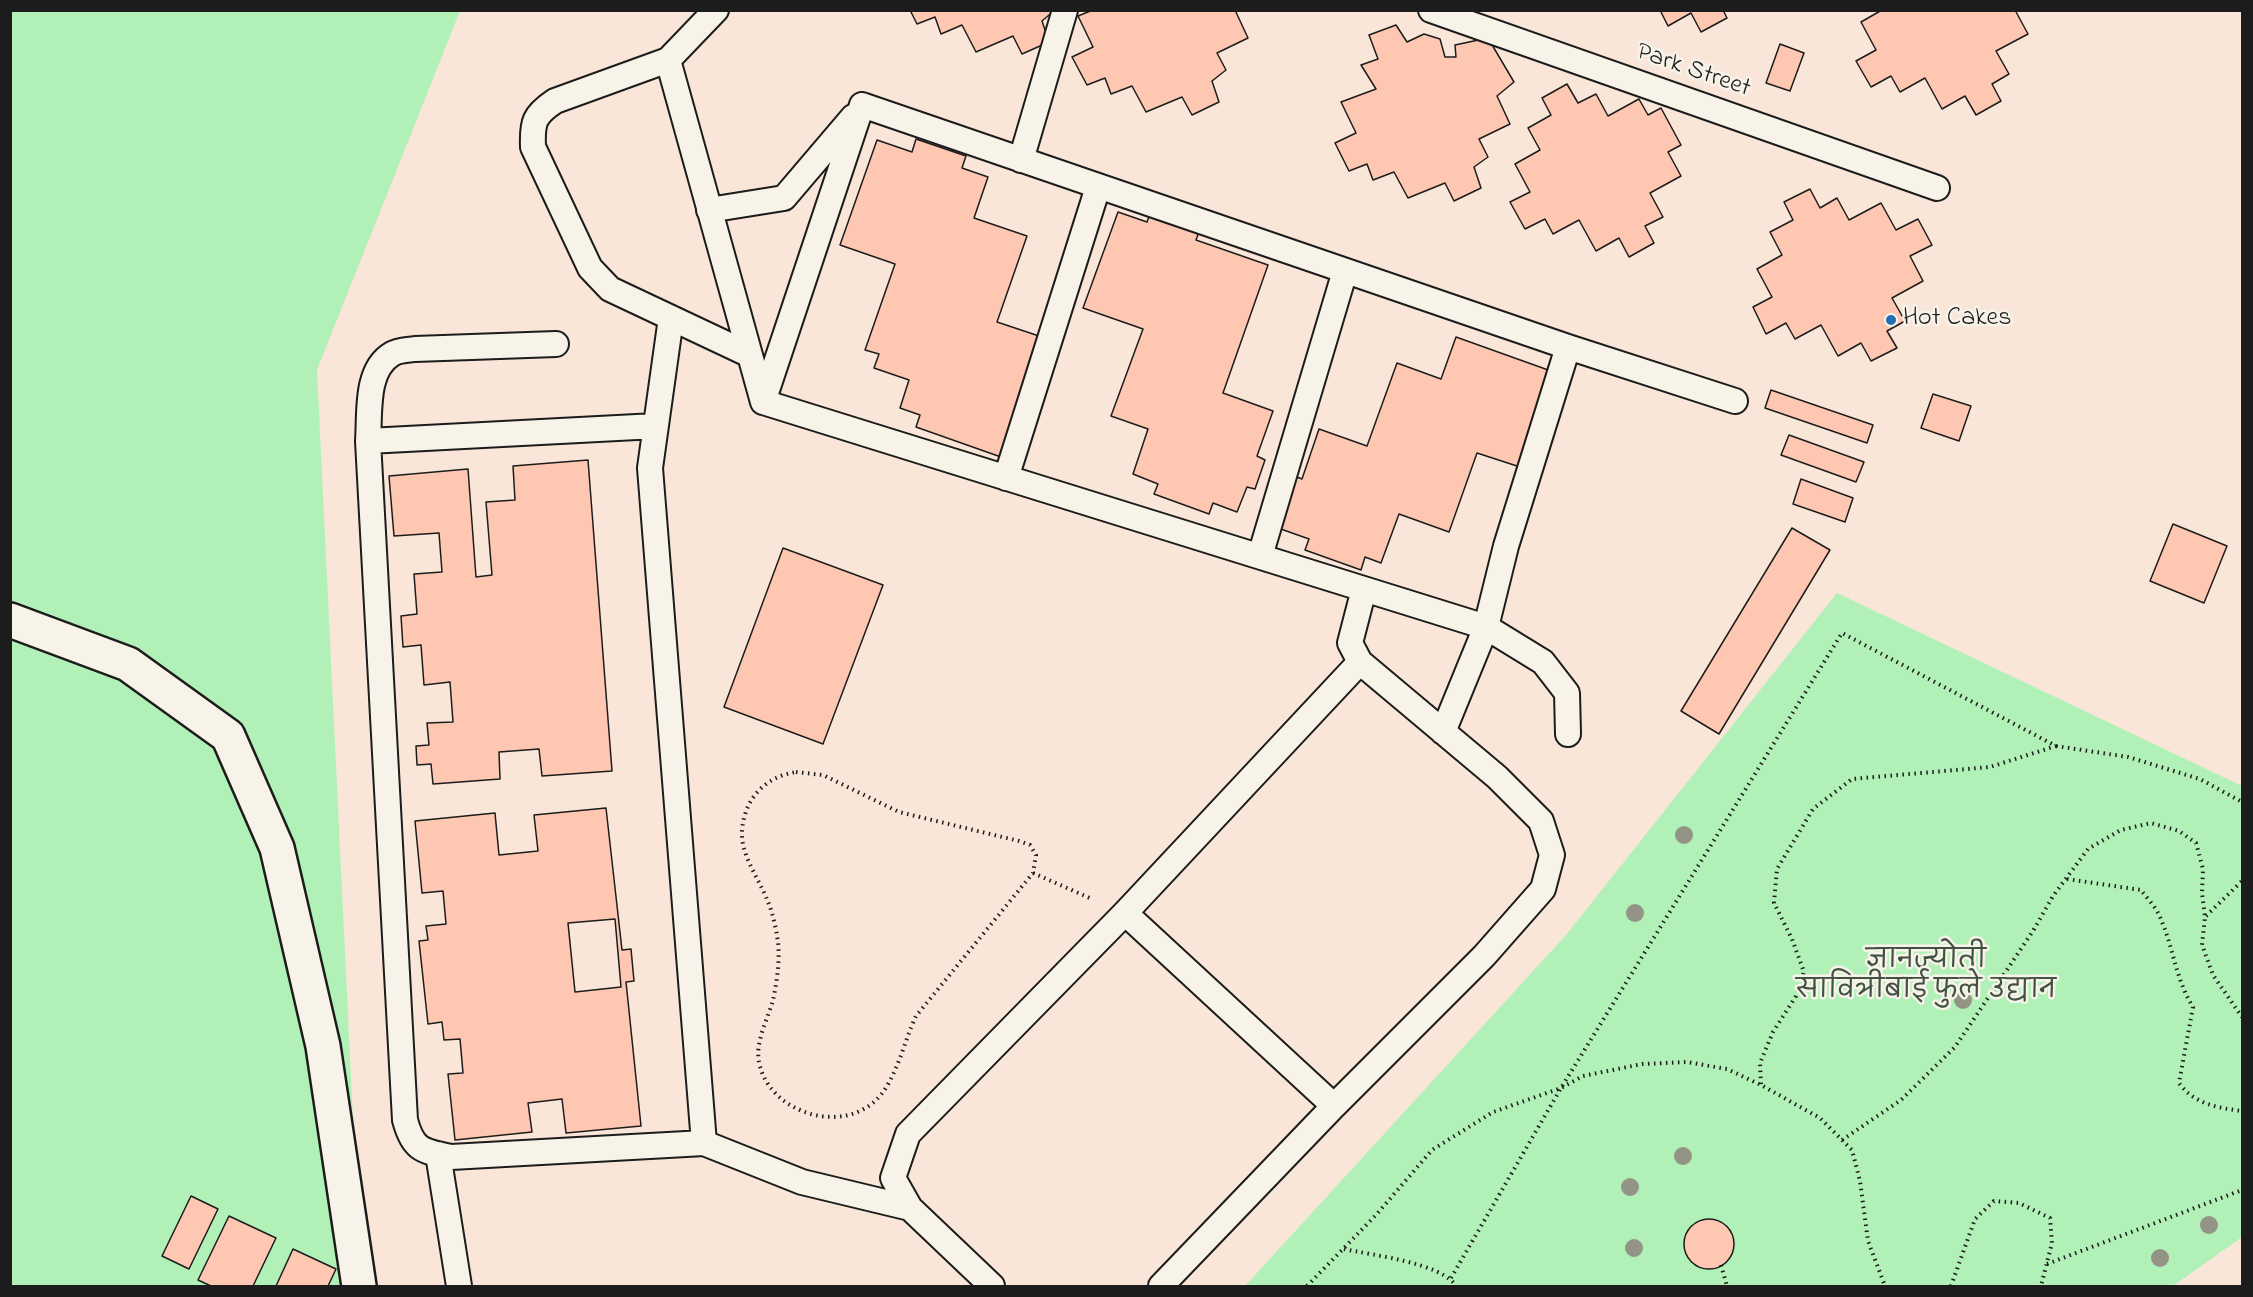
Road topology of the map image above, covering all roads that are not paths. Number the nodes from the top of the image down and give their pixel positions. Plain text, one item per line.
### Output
1 (716, 10) edge
2 (1065, 10) edge
3 (1431, 10) edge
4 (668, 60) junction
5 (862, 105) junction
6 (1021, 160) junction
7 (1098, 187) junction
8 (1937, 188) dead end
9 (709, 210) junction
10 (1345, 271) junction
11 (671, 318) junction
12 (556, 344) dead end
13 (1568, 347) junction
14 (750, 355) junction
15 (1735, 401) dead end
16 (763, 402) junction
17 (656, 426) junction
18 (368, 441) junction
19 (1006, 478) junction
20 (1260, 556) junction
21 (1364, 589) junction
22 (10, 620) edge
23 (1486, 627) junction
24 (1360, 662) junction
25 (1443, 732) junction
26 (1568, 734) dead end
27 (1125, 914) junction
28 (1334, 1106) junction
29 (704, 1143) junction
30 (438, 1154) junction
31 (910, 1208) junction
32 (358, 1287) edge
33 (459, 1287) edge
34 (992, 1287) edge
35 (1161, 1287) edge

1 - 4 lane
2 - 6 lane
3 - 8 lane, Park Street
4 - 9 lane
4 - 11 lane
5 - 6 lane
5 - 9 lane
5 - 16 lane
6 - 7 lane
7 - 10 lane
7 - 19 lane
9 - 14 lane
10 - 13 lane
10 - 20 lane
11 - 14 lane
11 - 17 lane
12 - 18 lane
13 - 15 lane
13 - 23 lane
14 - 16 lane
16 - 19 lane
17 - 18 lane
17 - 29 lane
18 - 30 lane
19 - 20 lane
20 - 21 lane
21 - 23 lane
21 - 24 lane
22 - 32 street
23 - 25 lane
23 - 26 lane
24 - 25 lane
24 - 27 lane
25 - 28 lane
27 - 28 lane
27 - 31 lane
28 - 35 lane
29 - 30 lane
29 - 31 lane
30 - 33 lane
31 - 34 lane

